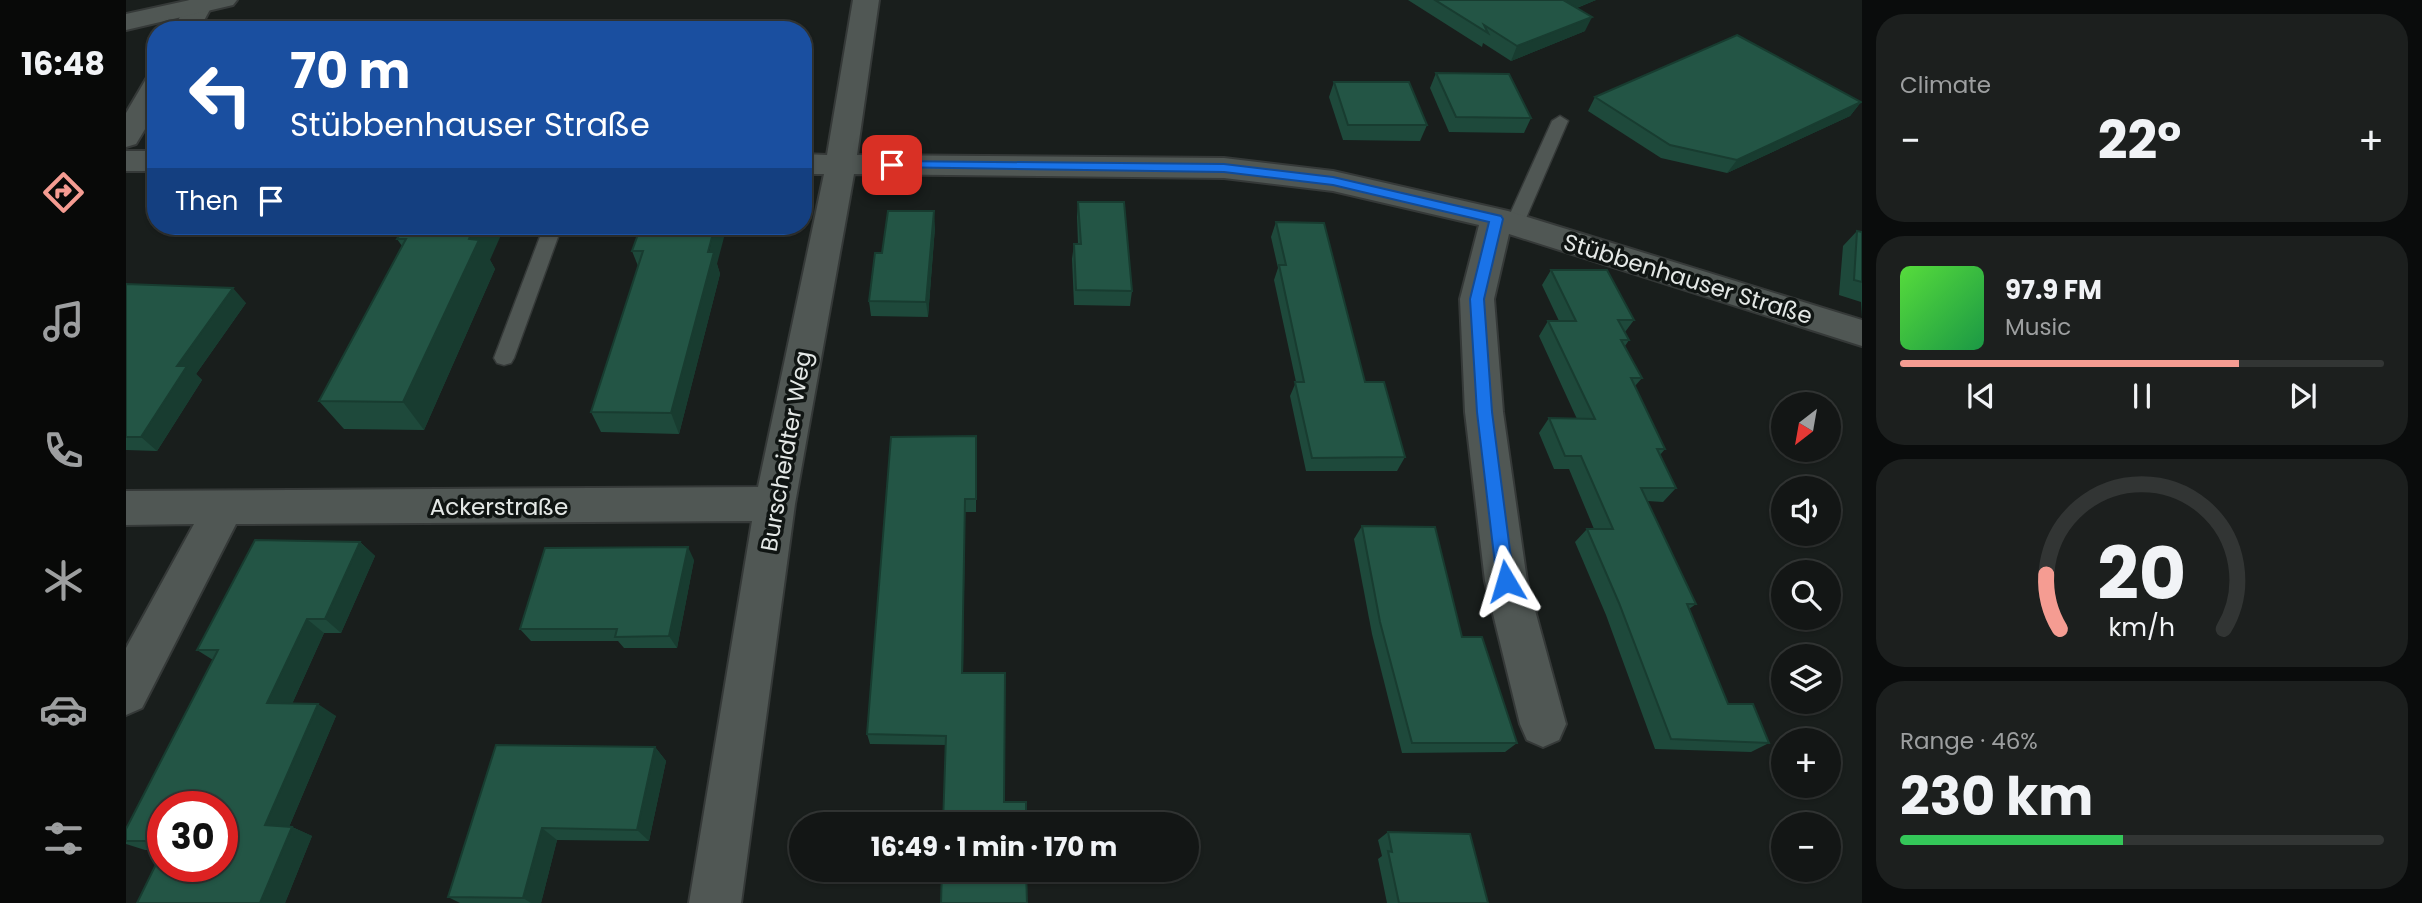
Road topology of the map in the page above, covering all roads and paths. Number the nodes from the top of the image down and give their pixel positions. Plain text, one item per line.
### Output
1 (866, 0) edge
2 (209, 2) edge
3 (193, 21) edge
4 (126, 22) edge
5 (147, 101) edge
6 (1560, 121) dead end
7 (126, 138) edge
8 (126, 161) edge
9 (147, 161) edge
10 (812, 164) edge
11 (841, 164) junction
12 (1506, 222) junction
13 (550, 235) edge
14 (1862, 333) edge
15 (504, 358) dead end
16 (775, 504) junction
17 (126, 508) edge
18 (224, 508) junction
19 (126, 693) edge
20 (1543, 724) dead end
21 (715, 903) edge

1 - 11 street, Burscheidter Weg
2 - 3 street
2 - 4 street
5 - 7 street
6 - 12 lane
8 - 9 street
10 - 11 street, Stübbenhauser Straße
11 - 12 street, Stübbenhauser Straße
11 - 16 street, Burscheidter Weg
12 - 14 street, Stübbenhauser Straße
12 - 20 street
13 - 15 lane
16 - 18 street, Ackerstraße
16 - 21 street, Burscheidter Weg
17 - 18 street, Ackerstraße
18 - 19 street

